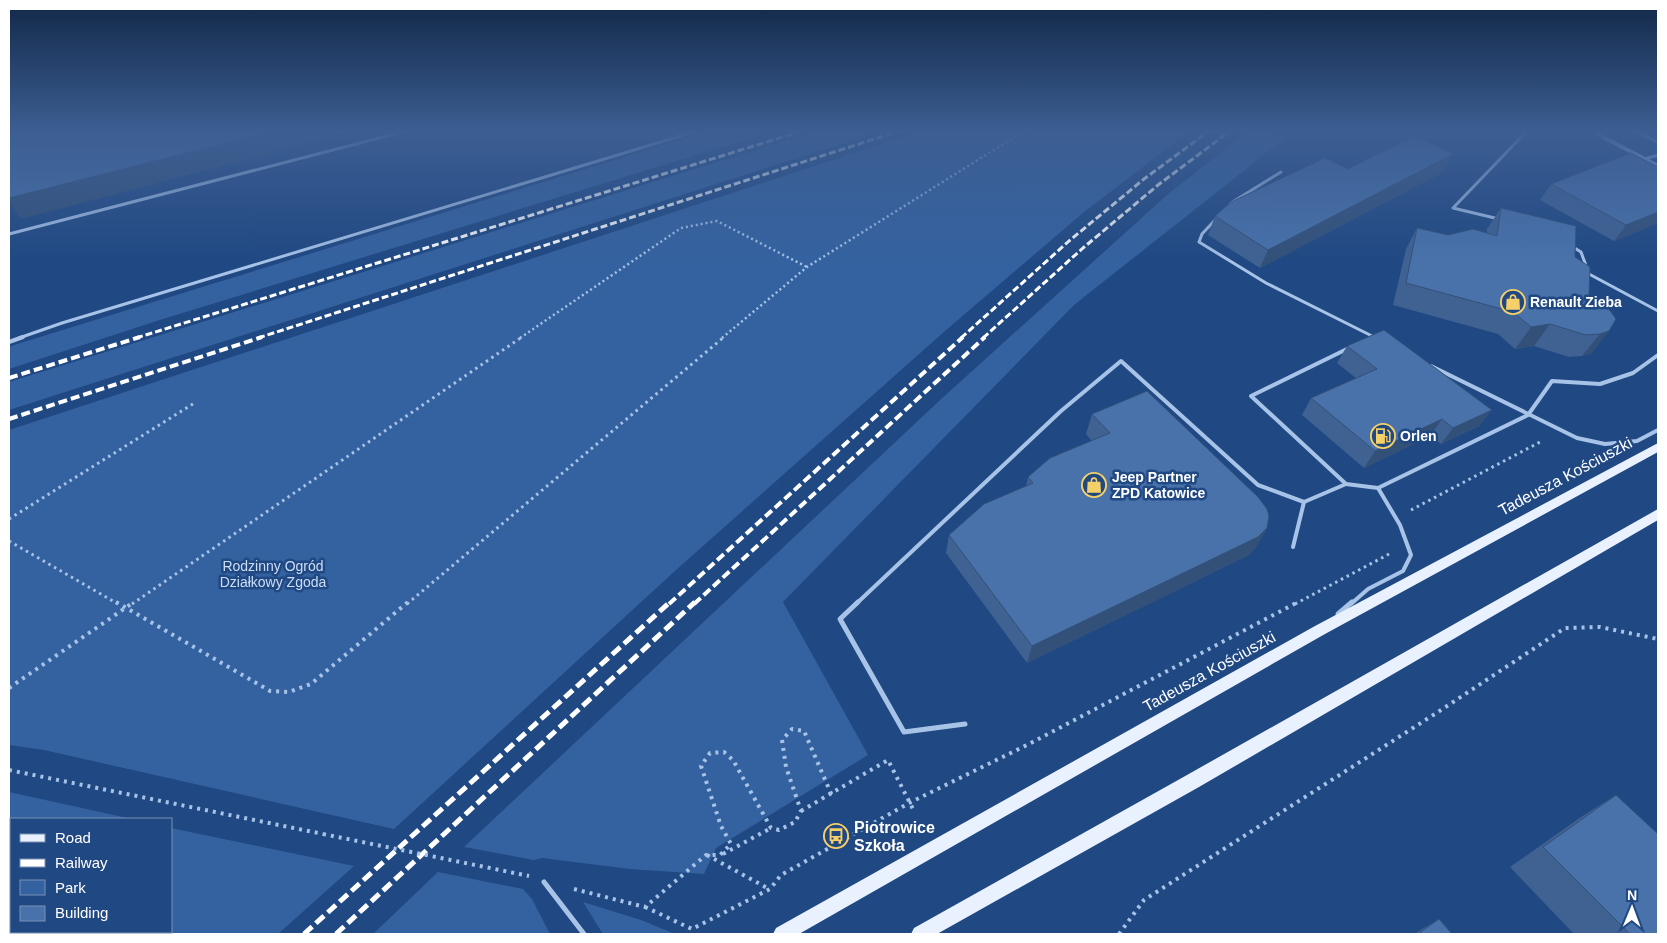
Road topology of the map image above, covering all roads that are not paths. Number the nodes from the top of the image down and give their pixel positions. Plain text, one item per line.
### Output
1 (236, 175) edge
2 (551, 175) edge
3 (1276, 175) edge
4 (1485, 175) edge
5 (1224, 209) edge
6 (1219, 215) edge
7 (1506, 220) edge
8 (9, 234) edge
9 (1565, 243) edge
10 (1658, 311) edge
11 (1373, 337) junction
12 (1364, 341) edge
13 (1382, 341) edge
14 (9, 342) edge
15 (1356, 345) edge
16 (1658, 355) edge
17 (1424, 363) edge
18 (1528, 415) junction
19 (1658, 430) edge
20 (1658, 447) edge
21 (1346, 484) junction
22 (1378, 488) junction
23 (1304, 502) junction
24 (1658, 514) edge
25 (1293, 547) dead end
26 (1320, 630) junction
27 (965, 724) dead end
28 (544, 882) road end
29 (584, 934) edge
30 (782, 934) edge
31 (920, 934) edge

1 - 8 lane
2 - 14 lane
3 - 5 lane
4 - 7 lane
6 - 11 lane
9 - 10 lane
11 - 12 lane
11 - 13 lane
15 - 21 lane
16 - 18 lane
17 - 18 lane
18 - 19 lane
18 - 22 lane
20 - 26 main road, Tadeusza Kościuszki
21 - 22 lane
21 - 23 lane
22 - 26 lane
23 - 25 lane
23 - 27 lane
24 - 31 main road
26 - 30 main road, Tadeusza Kościuszki
28 - 29 lane

